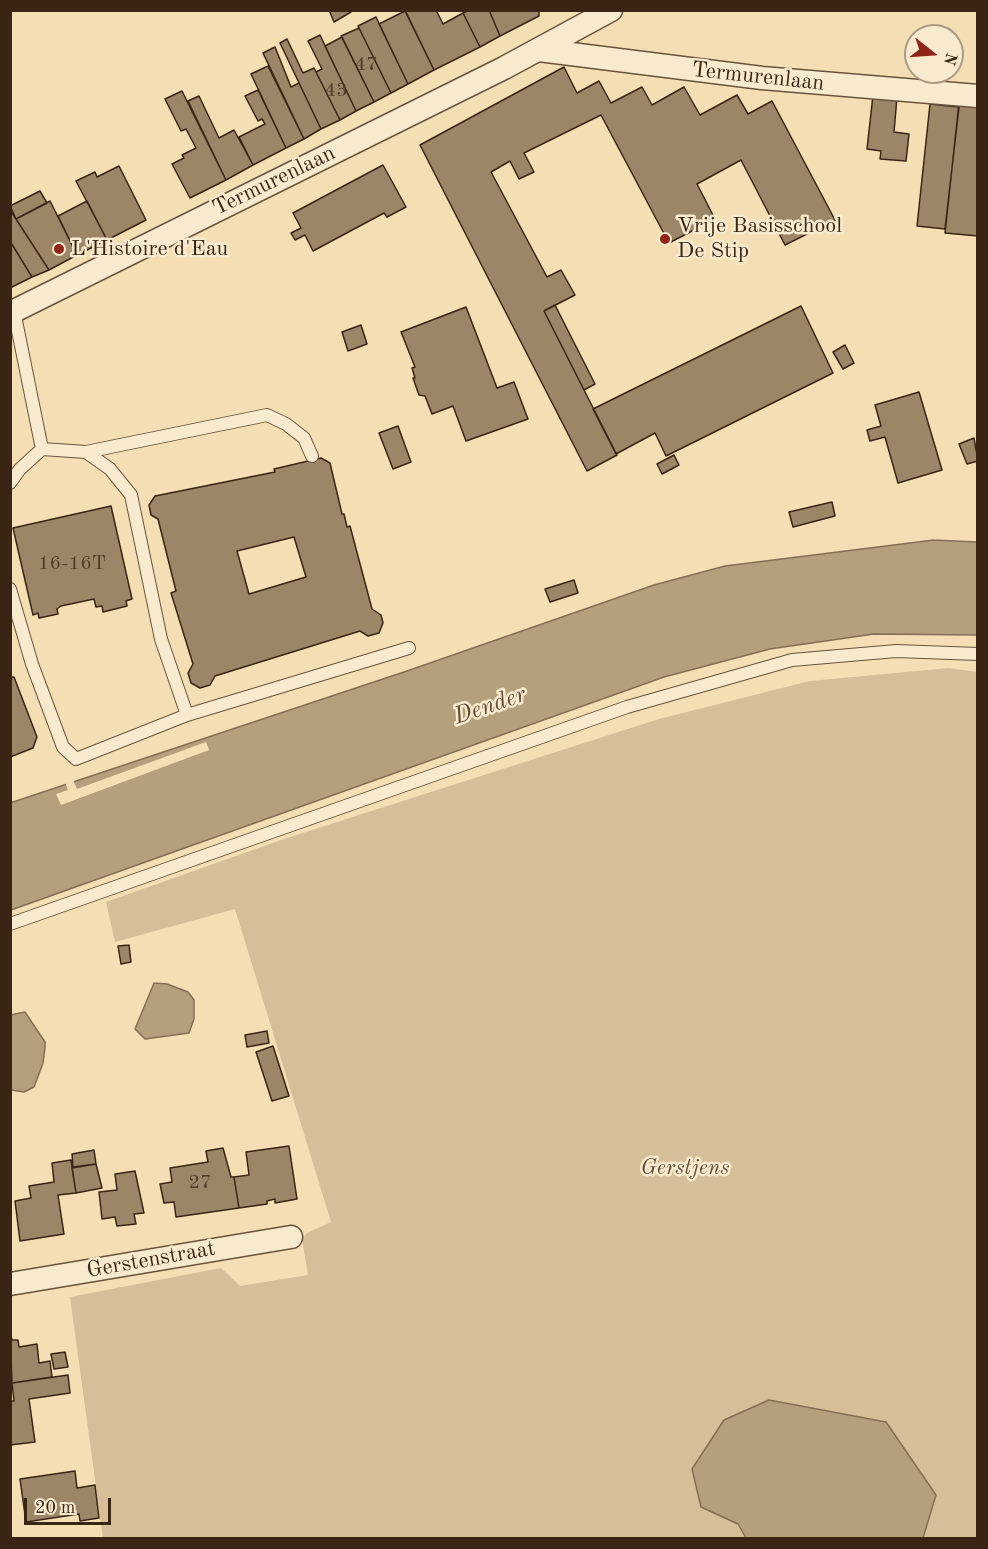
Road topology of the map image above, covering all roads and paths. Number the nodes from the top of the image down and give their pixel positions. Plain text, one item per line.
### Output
1 (611, 10) edge
2 (538, 50) junction
3 (978, 96) edge
4 (12, 312) edge
5 (42, 450) junction
6 (86, 452) junction
7 (312, 456) dead end
8 (10, 483) edge
9 (10, 589) edge
10 (409, 648) dead end
11 (978, 654) edge
12 (188, 715) junction
13 (10, 924) edge
14 (291, 1236) dead end
15 (10, 1284) edge

1 - 2 street, Termurenlaan
2 - 3 street, Termurenlaan
2 - 4 street, Termurenlaan
4 - 5 lane
5 - 6 lane
5 - 8 lane
6 - 7 lane
6 - 12 lane
9 - 12 lane
10 - 12 lane
11 - 13 lane
14 - 15 street, Gerstenstraat

